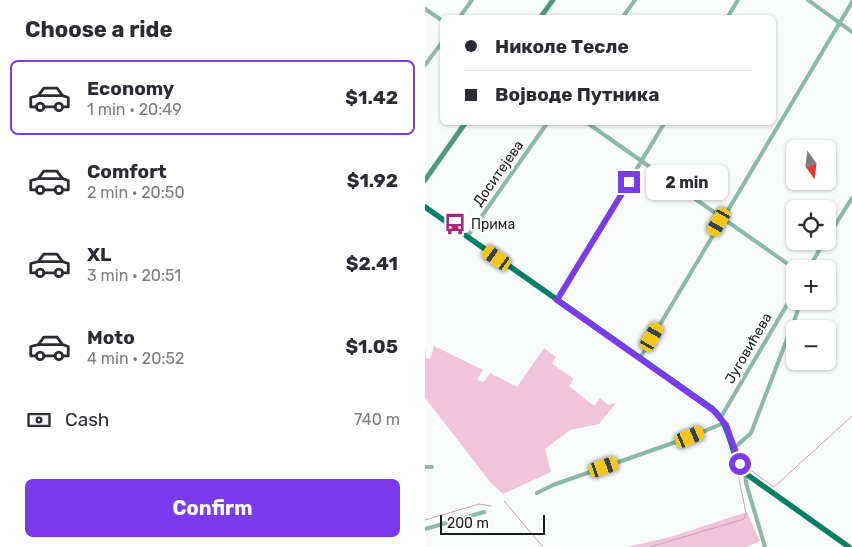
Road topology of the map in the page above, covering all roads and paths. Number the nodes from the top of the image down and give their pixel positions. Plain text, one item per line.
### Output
1 (472, 0) edge
2 (553, 0) edge
3 (635, 0) edge
4 (738, 0) edge
5 (807, 0) edge
6 (852, 2) edge
7 (425, 9) edge
8 (461, 15) edge
9 (542, 15) edge
10 (624, 15) edge
11 (729, 15) edge
12 (440, 19) edge
13 (840, 23) junction
14 (852, 32) edge
15 (440, 45) edge
16 (425, 65) edge
17 (464, 125) edge
18 (546, 125) edge
19 (590, 125) edge
20 (663, 125) edge
21 (641, 162) junction
22 (425, 180) edge
23 (852, 198) edge
24 (425, 208) edge
25 (722, 217) junction
26 (836, 224) edge
27 (467, 237) junction
28 (786, 263) edge
29 (557, 300) junction
30 (786, 305) edge
31 (798, 310) edge
32 (640, 358) junction
33 (723, 420) junction
34 (734, 448) junction
35 (425, 467) edge
36 (432, 467) dead end
37 (745, 473) junction
38 (537, 493) dead end
39 (484, 512) dead end
40 (425, 530) edge
41 (765, 547) edge
42 (849, 547) edge

1 - 8 street
2 - 9 street
3 - 10 street
4 - 11 street
5 - 13 street
6 - 13 street
7 - 12 street
13 - 14 street
13 - 25 street
15 - 16 street
17 - 22 street
18 - 27 street, Доситејева
19 - 21 street
20 - 21 street
21 - 25 street
21 - 29 street
23 - 26 street
24 - 27 main road
25 - 28 street
25 - 32 street
27 - 29 main road
29 - 32 main road
30 - 33 street, Југовићева
31 - 34 street
32 - 33 main road
33 - 34 main road
33 - 38 street
34 - 37 main road
35 - 36 street
37 - 41 street
37 - 42 main road
39 - 40 street

